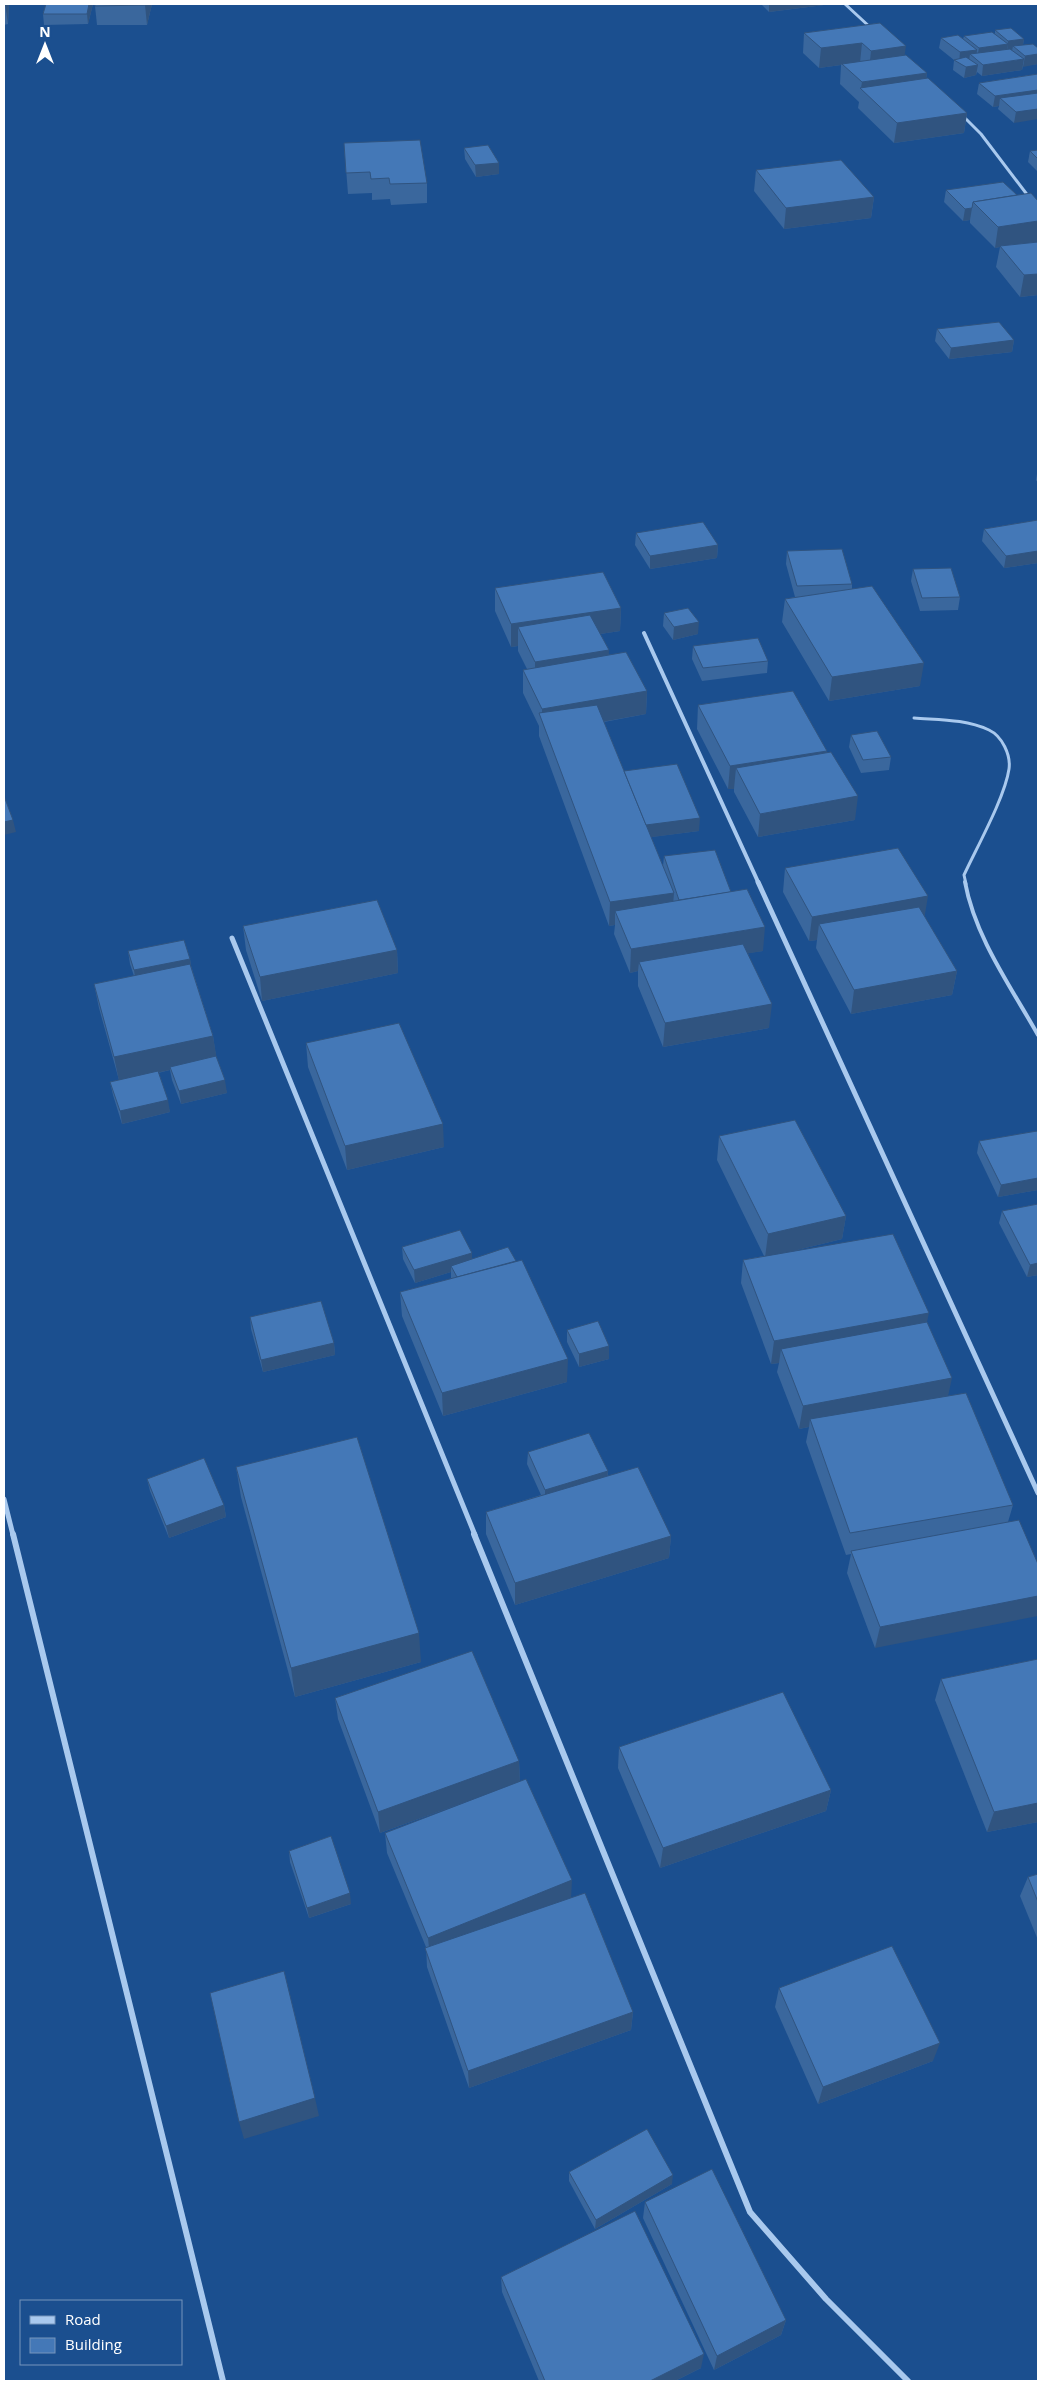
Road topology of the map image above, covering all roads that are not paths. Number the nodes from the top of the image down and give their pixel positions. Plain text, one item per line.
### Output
1 (845, 4) edge
2 (872, 30) edge
3 (956, 108) edge
4 (1038, 208) edge
5 (644, 633) dead end
6 (914, 718) dead end
7 (232, 938) dead end
8 (1038, 1035) edge
9 (1038, 1493) edge
10 (4, 1499) edge
11 (222, 2381) edge
12 (908, 2381) edge

1 - 2 street
3 - 4 street
5 - 9 street
6 - 8 lane
7 - 12 street
10 - 11 street

